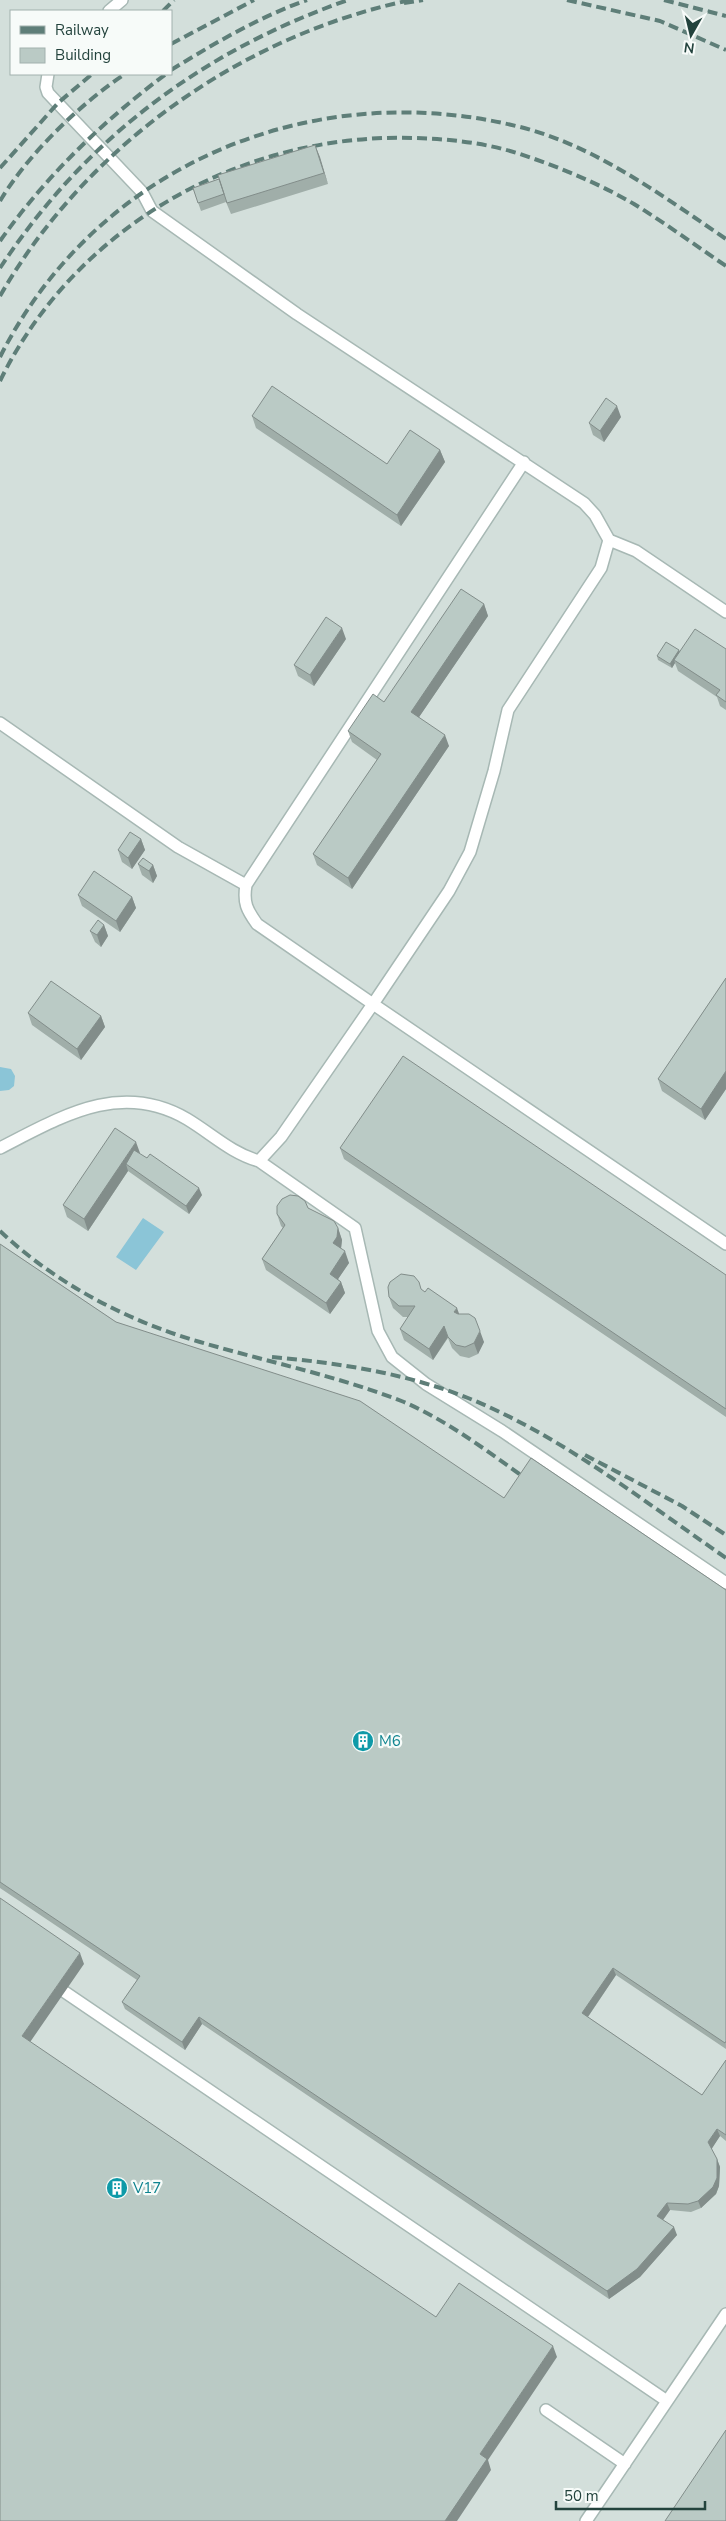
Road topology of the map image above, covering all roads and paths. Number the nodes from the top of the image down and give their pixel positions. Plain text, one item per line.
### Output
1 (122, 0) edge
2 (110, 10) edge
3 (48, 75) edge
4 (524, 462) junction
5 (609, 540) junction
6 (726, 612) edge
7 (0, 723) edge
8 (246, 885) junction
9 (373, 1004) junction
10 (0, 1148) edge
11 (259, 1161) junction
12 (726, 1244) edge
13 (726, 1583) edge
14 (41, 1976) edge
15 (726, 2314) edge
16 (667, 2401) junction
17 (546, 2410) dead end
18 (625, 2464) junction
19 (586, 2521) edge

1 - 2 lane
3 - 4 lane
4 - 5 lane
4 - 8 lane
5 - 6 lane
5 - 9 lane
7 - 8 lane
8 - 9 lane
9 - 11 lane
9 - 12 lane
10 - 11 lane
11 - 13 lane
14 - 16 lane
15 - 16 lane
16 - 18 lane
17 - 18 lane
18 - 19 lane

